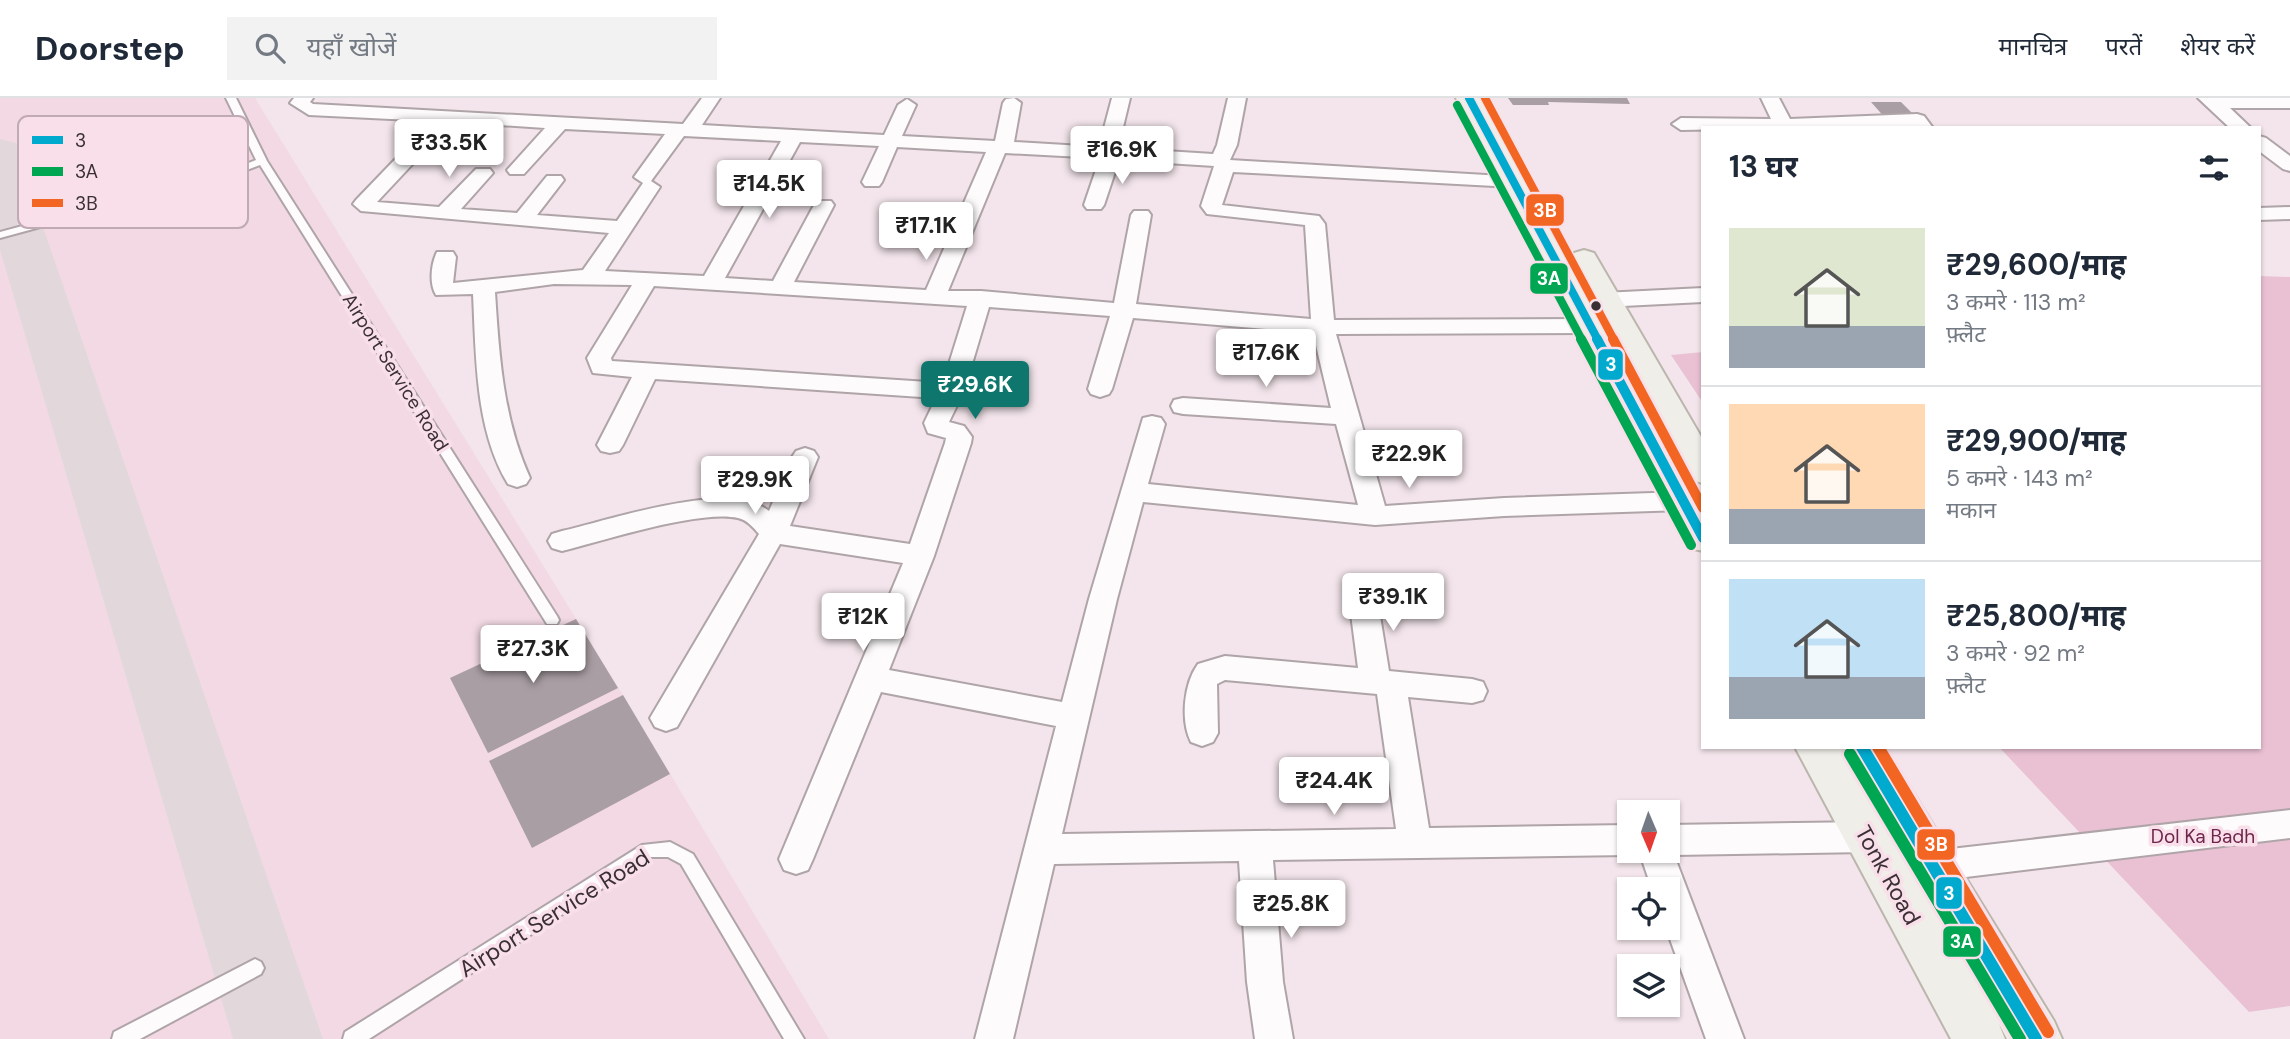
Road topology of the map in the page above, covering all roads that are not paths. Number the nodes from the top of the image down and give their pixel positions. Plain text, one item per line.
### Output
1 (232, 98) edge
2 (304, 98) edge
3 (394, 98) edge
4 (493, 98) edge
5 (712, 98) edge
6 (1121, 98) edge
7 (1237, 98) edge
8 (1469, 98) edge
9 (1494, 98) edge
10 (1770, 98) edge
11 (2209, 100) edge
12 (2290, 102) edge
13 (1012, 103) dead end
14 (907, 105) dead end
15 (379, 113) junction
16 (241, 116) edge
17 (446, 117) junction
18 (473, 118) junction
19 (560, 122) junction
20 (1681, 124) dead end
21 (1785, 126) edge
22 (1922, 126) edge
23 (2240, 126) edge
24 (683, 130) junction
25 (248, 131) edge
26 (793, 137) junction
27 (890, 142) junction
28 (2261, 145) edge
29 (1000, 147) junction
30 (2290, 147) edge
31 (1109, 153) junction
32 (262, 160) junction
33 (1222, 162) junction
34 (2290, 165) edge
35 (248, 166) edge
36 (517, 170) dead end
37 (483, 173) dead end
38 (554, 180) dead end
39 (872, 181) dead end
40 (1513, 181) junction
41 (824, 205) dead end
42 (1094, 205) dead end
43 (445, 213) junction
44 (2290, 213) edge
45 (2261, 214) edge
46 (1141, 215) dead end
47 (522, 220) junction
48 (26, 228) edge
49 (623, 228) junction
50 (0, 235) edge
51 (444, 257) dead end
52 (591, 275) junction
53 (647, 279) junction
54 (711, 284) junction
55 (484, 287) junction
56 (780, 288) junction
57 (935, 295) junction
58 (1701, 296) edge
59 (981, 299) junction
60 (1124, 309) junction
61 (1591, 309) junction
62 (1323, 327) junction
63 (647, 371) junction
64 (1100, 389) dead end
65 (951, 391) junction
66 (1183, 406) dead end
67 (1346, 416) junction
68 (1152, 424) dead end
69 (610, 445) dead end
70 (806, 457) dead end
71 (1701, 468) edge
72 (517, 478) dead end
73 (1133, 492) junction
74 (1683, 501) junction
75 (1375, 516) junction
76 (773, 533) junction
77 (1701, 534) edge
78 (562, 541) dead end
79 (920, 556) junction
80 (1362, 591) dead end
81 (552, 620) dead end
82 (871, 678) junction
83 (1383, 683) junction
84 (1472, 691) dead end
85 (1073, 717) junction
86 (666, 718) dead end
87 (1202, 733) dead end
88 (1818, 749) edge
89 (1863, 749) edge
90 (2290, 824) edge
91 (1867, 837) junction
92 (1617, 840) edge
93 (1680, 840) edge
94 (1415, 843) junction
95 (1255, 846) junction
96 (1040, 849) junction
97 (796, 859) dead end
98 (1660, 863) edge
99 (1933, 866) junction
100 (255, 968) dead end
101 (121, 1039) edge
102 (352, 1039) edge
103 (795, 1039) edge
104 (994, 1039) edge
105 (1274, 1039) edge
106 (1725, 1039) edge
107 (1979, 1039) edge
108 (2036, 1039) edge

1 - 16 lane, Airport Service Road
2 - 15 street
3 - 15 street
4 - 18 street
5 - 24 street
6 - 31 street
7 - 33 street
8 - 40 main road
9 - 61 main road
10 - 21 street
11 - 12 street
11 - 23 street
13 - 29 street
14 - 27 street
15 - 17 street
17 - 18 street
17 - 43 street
18 - 19 street
19 - 24 street
19 - 36 street
20 - 21 street
21 - 22 street
24 - 26 street
24 - 49 street
25 - 32 lane, Airport Service Road
26 - 27 street
26 - 54 street
27 - 29 street
27 - 39 street
28 - 30 street
28 - 34 street
29 - 31 street
29 - 57 street
31 - 33 street
31 - 42 street
32 - 35 lane
32 - 81 lane, Airport Service Road
33 - 40 street
33 - 62 street
37 - 43 street
38 - 47 street
40 - 61 main road
41 - 56 street
43 - 47 street
44 - 45 street
46 - 60 street
47 - 49 street
48 - 50 lane
49 - 52 street
51 - 55 street
52 - 53 street
52 - 55 street
53 - 54 street
53 - 63 street
54 - 56 street
55 - 72 street
56 - 57 street
57 - 59 street
58 - 61 street
59 - 60 street
59 - 65 street
60 - 62 street
60 - 64 street
61 - 62 street
61 - 71 main road
61 - 74 main road
62 - 67 street
63 - 65 street
63 - 69 street
65 - 79 street
66 - 67 street
67 - 75 street
68 - 73 street
70 - 76 street
73 - 75 street
73 - 85 street
74 - 75 street
74 - 77 main road
76 - 78 street
76 - 79 street
76 - 86 street
79 - 82 street
80 - 83 street
82 - 85 street
82 - 97 street
83 - 84 street
83 - 87 street
83 - 94 street
85 - 96 street
88 - 91 main road, Tonk Road
89 - 99 main road, Tonk Road
90 - 99 street
91 - 93 street
91 - 107 main road, Tonk Road
92 - 94 street
94 - 95 street
95 - 96 street
95 - 105 street
96 - 104 street
98 - 106 street
99 - 108 main road, Tonk Road
100 - 101 lane
102 - 103 lane, Airport Service Road

